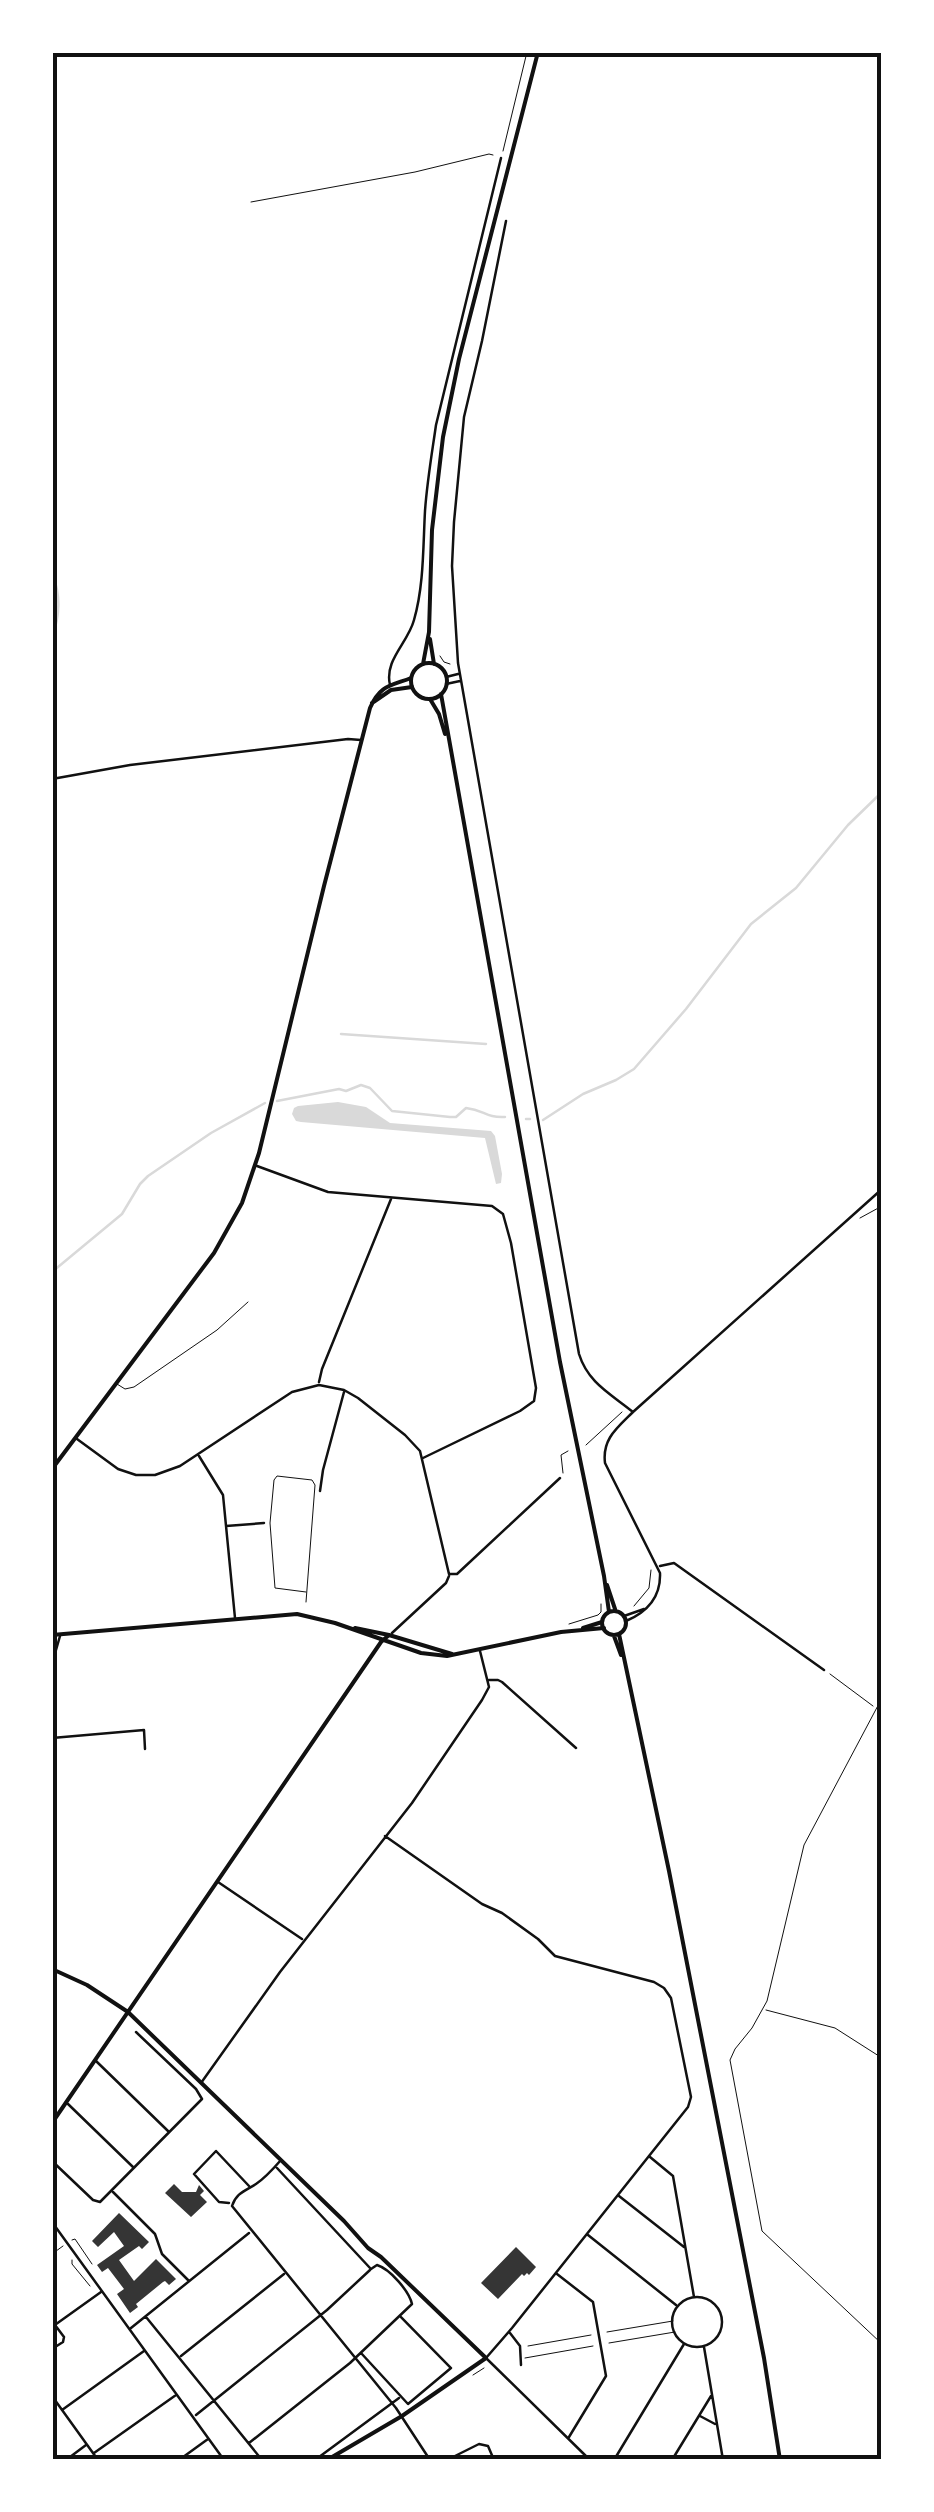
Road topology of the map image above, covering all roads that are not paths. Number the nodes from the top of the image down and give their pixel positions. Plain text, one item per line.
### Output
1 (538, 52) edge
2 (501, 158) road end
3 (506, 221) dead end
4 (429, 632) junction
5 (423, 664) junction
6 (434, 664) junction
7 (460, 674) junction
8 (446, 676) junction
9 (411, 678) junction
10 (461, 681) junction
11 (446, 684) junction
12 (390, 685) junction
13 (412, 687) junction
14 (441, 694) junction
15 (430, 699) junction
16 (372, 703) junction
17 (361, 740) junction
18 (450, 748) junction
19 (52, 778) edge
20 (256, 1166) junction
21 (882, 1189) edge
22 (391, 1198) junction
23 (248, 1302) dead end
24 (117, 1384) junction
25 (319, 1385) junction
26 (344, 1390) junction
27 (631, 1411) junction
28 (76, 1438) junction
29 (198, 1455) junction
30 (424, 1458) junction
31 (52, 1469) edge
32 (560, 1478) road end
33 (320, 1491) dead end
34 (264, 1523) dead end
35 (226, 1526) junction
36 (659, 1567) junction
37 (449, 1574) junction
38 (604, 1576) junction
39 (306, 1592) junction
40 (306, 1602) dead end
41 (612, 1612) junction
42 (235, 1618) junction
43 (625, 1618) junction
44 (603, 1625) junction
45 (350, 1628) junction
46 (60, 1634) junction
47 (616, 1634) junction
48 (52, 1635) edge
49 (390, 1635) junction
50 (383, 1640) junction
51 (480, 1650) junction
52 (454, 1655) junction
53 (52, 1664) edge
54 (824, 1670) road end
55 (488, 1680) junction
56 (52, 1738) edge
57 (576, 1748) dead end
58 (145, 1749) dead end
59 (385, 1836) junction
60 (217, 1881) junction
61 (304, 1941) junction
62 (52, 1969) edge
63 (128, 2012) junction
64 (136, 2032) dead end
65 (96, 2061) junction
66 (200, 2083) junction
67 (67, 2103) junction
68 (52, 2123) edge
69 (169, 2132) junction
70 (649, 2156) junction
71 (281, 2160) junction
72 (52, 2161) edge
73 (275, 2167) junction
74 (134, 2168) junction
75 (250, 2187) junction
76 (112, 2191) junction
77 (618, 2195) junction
78 (232, 2204) junction
79 (54, 2224) edge
80 (252, 2232) junction
81 (587, 2234) junction
82 (685, 2248) junction
83 (372, 2270) junction
84 (286, 2273) junction
85 (556, 2273) junction
86 (189, 2281) junction
87 (102, 2291) junction
88 (694, 2298) junction
89 (678, 2307) junction
90 (320, 2315) junction
91 (400, 2316) junction
92 (146, 2317) junction
93 (53, 2324) edge
94 (130, 2329) junction
95 (509, 2332) junction
96 (684, 2343) junction
97 (703, 2346) junction
98 (52, 2349) edge
99 (145, 2350) junction
100 (360, 2352) junction
101 (179, 2358) junction
102 (355, 2358) junction
103 (486, 2358) junction
104 (521, 2365) dead end
105 (177, 2394) junction
106 (712, 2395) junction
107 (400, 2397) junction
108 (53, 2399) edge
109 (214, 2400) junction
110 (392, 2403) junction
111 (62, 2410) junction
112 (699, 2415) junction
113 (402, 2416) junction
114 (193, 2417) junction
115 (717, 2426) junction
116 (209, 2438) junction
117 (568, 2438) junction
118 (249, 2443) junction
119 (87, 2444) junction
120 (94, 2454) junction
121 (66, 2460) edge
122 (98, 2460) edge
123 (179, 2460) edge
124 (224, 2460) edge
125 (262, 2460) edge
126 (315, 2460) edge
127 (327, 2460) edge
128 (430, 2460) edge
129 (447, 2460) edge
130 (494, 2460) edge
131 (590, 2460) edge
132 (614, 2460) edge
133 (672, 2460) edge
134 (723, 2460) edge
135 (780, 2460) edge

1 - 4 street
2 - 12 street
3 - 7 street
4 - 5 street
4 - 6 street
5 - 6 street
5 - 9 street
6 - 8 street
7 - 8 street
7 - 10 street
8 - 11 street
9 - 12 street
9 - 13 street
10 - 11 street
10 - 27 street
11 - 14 street
12 - 16 street
13 - 15 street
13 - 16 street
14 - 15 street
14 - 18 street
15 - 18 street
16 - 17 street
17 - 19 street
17 - 20 street
18 - 38 street
20 - 22 street
20 - 24 street
21 - 27 street
22 - 25 street
22 - 30 street
23 - 24 lane
24 - 28 street
25 - 26 street
25 - 29 street
26 - 30 street
26 - 33 street
27 - 36 street
28 - 29 street
28 - 31 street
29 - 35 street
30 - 37 street
32 - 37 street
34 - 35 street
35 - 42 street
36 - 43 street
36 - 54 street
37 - 49 street
38 - 41 street
38 - 41 street
39 - 39 lane
39 - 40 lane
41 - 43 street
41 - 44 street
42 - 45 street
42 - 46 street
43 - 47 street
44 - 47 street
44 - 51 street
45 - 49 street
45 - 50 street
46 - 48 street
46 - 53 street
47 - 135 street
49 - 50 street
49 - 52 street
50 - 52 street
50 - 60 street
51 - 52 street
51 - 55 street
55 - 57 street
55 - 59 street
56 - 58 street
59 - 61 street
59 - 70 street
60 - 61 street
60 - 63 street
61 - 66 street
62 - 63 street
63 - 65 street
63 - 66 street
64 - 69 street
65 - 67 street
65 - 69 street
66 - 71 street
67 - 68 street
67 - 74 street
69 - 74 street
70 - 77 street
70 - 82 street
71 - 73 street
71 - 103 street
72 - 76 street
73 - 75 street
73 - 83 street
74 - 76 street
75 - 78 street
75 - 78 street
76 - 86 street
77 - 81 street
77 - 82 street
78 - 80 street
79 - 87 street
80 - 84 street
80 - 86 street
81 - 85 street
81 - 89 street
82 - 88 street
83 - 90 street
83 - 91 street
84 - 90 street
84 - 101 street
85 - 95 street
85 - 117 street
86 - 92 street
87 - 93 street
87 - 94 street
88 - 89 street
88 - 97 street
89 - 96 street
90 - 102 street
90 - 109 street
91 - 100 street
91 - 107 street
92 - 94 street
92 - 101 street
93 - 98 street
94 - 99 street
95 - 103 street
95 - 104 street
96 - 97 street
96 - 132 street
97 - 106 street
99 - 105 street
99 - 111 street
100 - 102 street
100 - 107 street
101 - 109 street
102 - 110 street
102 - 118 street
103 - 113 street
103 - 117 street
105 - 114 street
105 - 120 street
106 - 112 street
106 - 115 street
107 - 110 street
108 - 111 street
109 - 114 street
109 - 118 street
110 - 113 street
110 - 126 street
111 - 119 street
112 - 115 street
112 - 133 street
113 - 127 street
113 - 128 street
114 - 116 street
115 - 134 street
116 - 123 street
116 - 124 street
117 - 131 street
118 - 125 street
119 - 120 street
119 - 121 street
120 - 122 street
129 - 130 street

